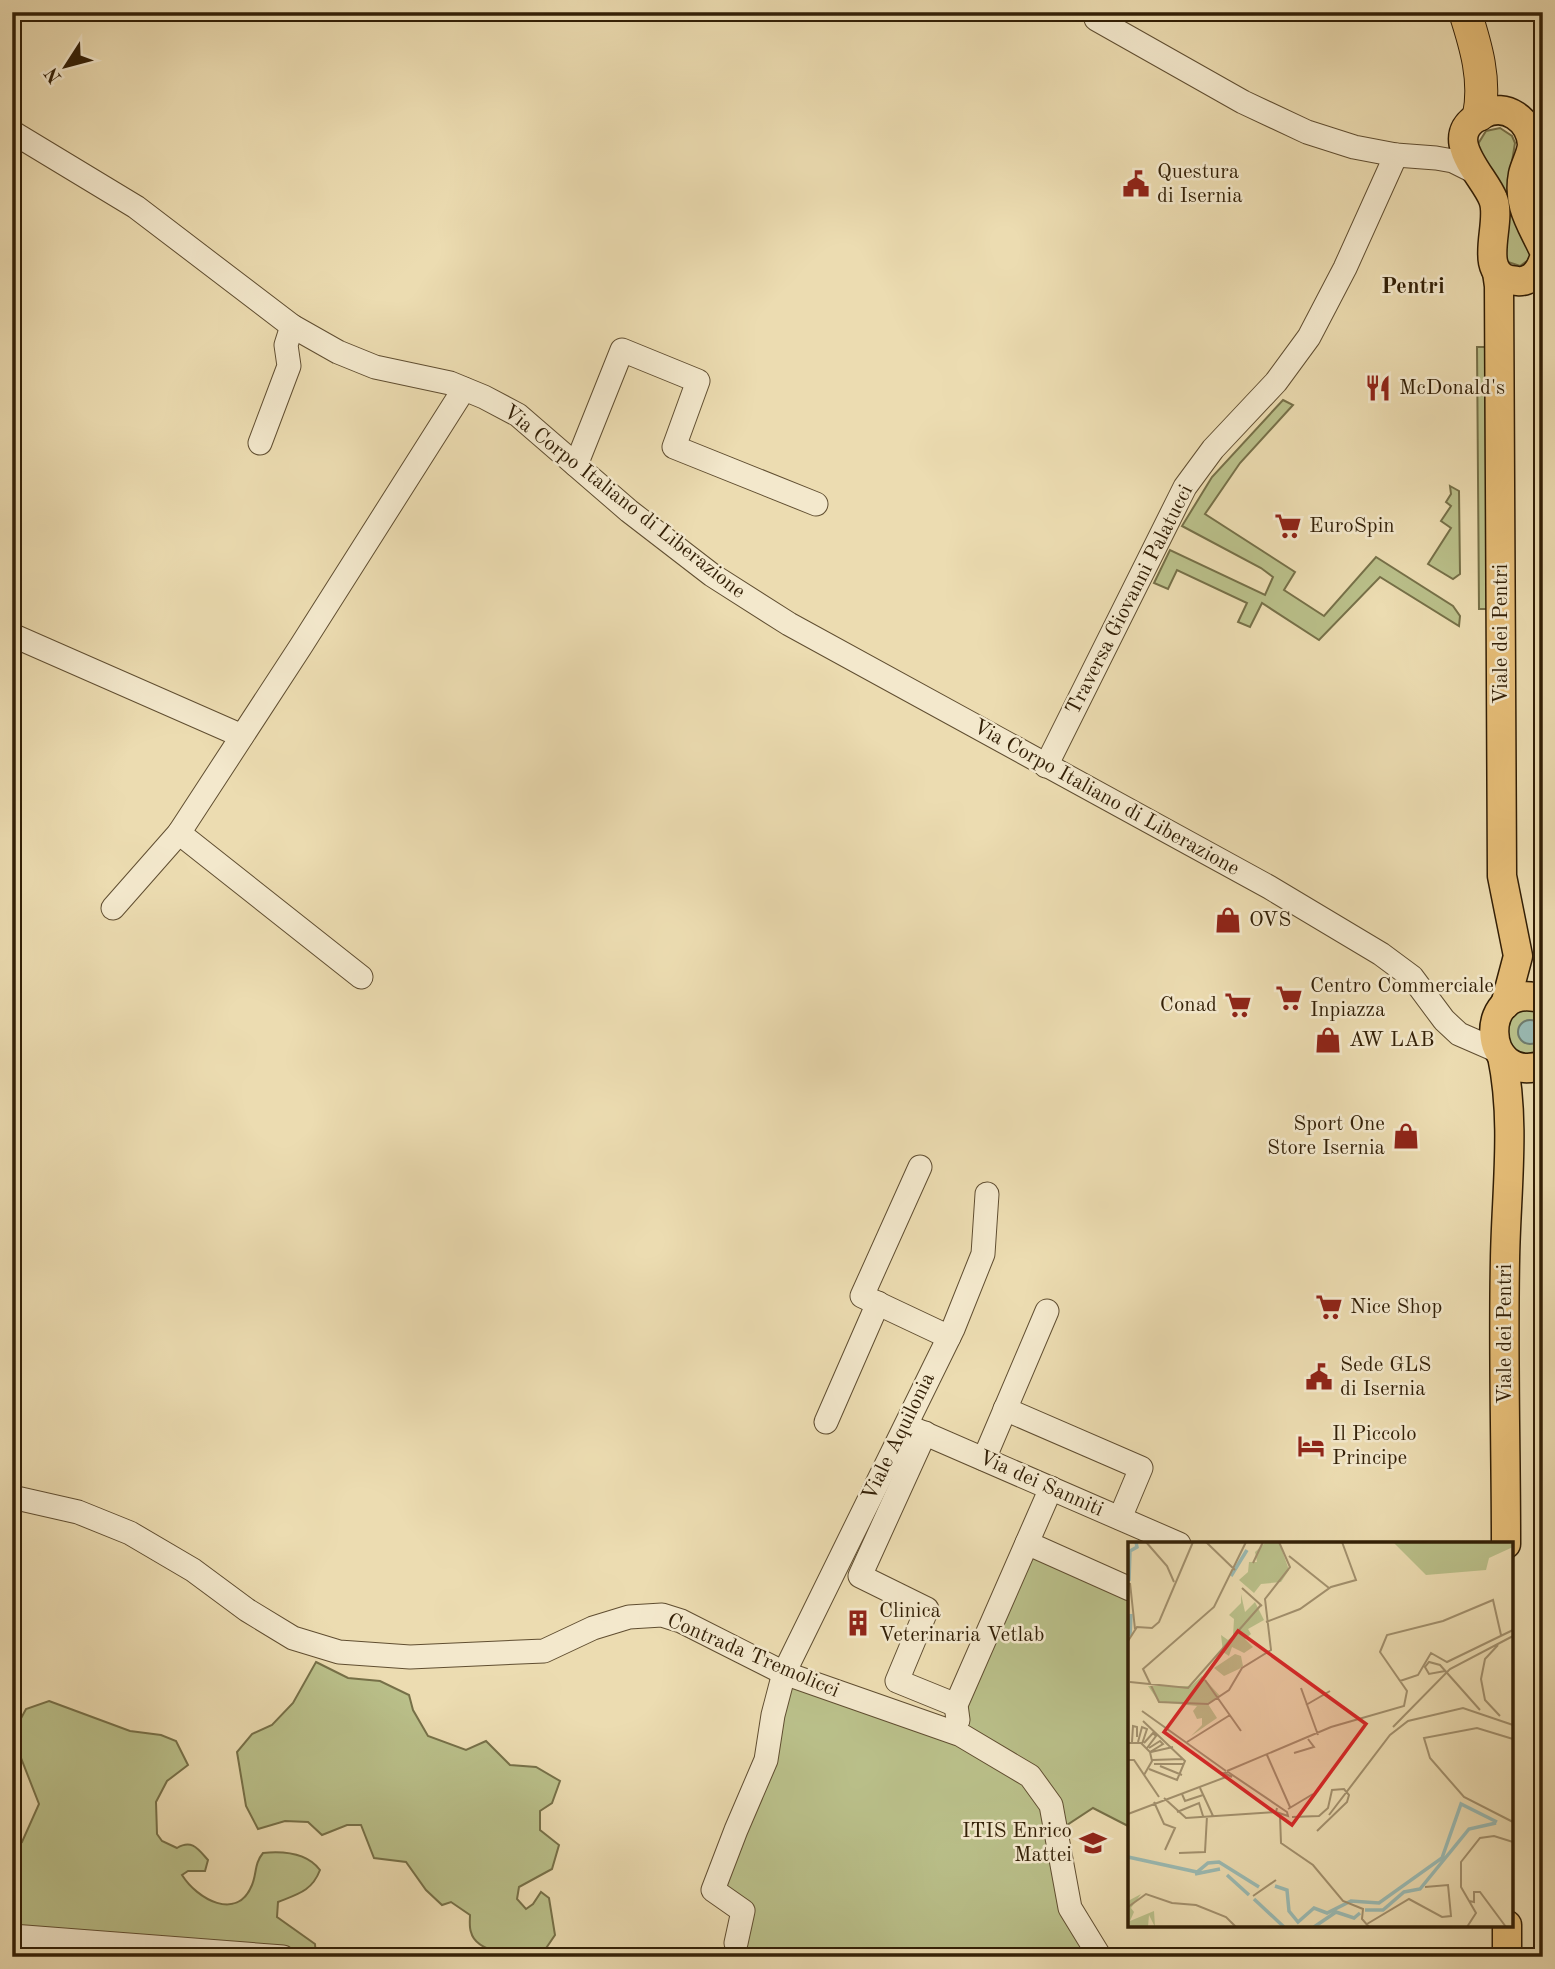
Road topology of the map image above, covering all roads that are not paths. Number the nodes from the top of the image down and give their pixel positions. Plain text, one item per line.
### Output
1 (1452, 12) edge
2 (1465, 12) edge
3 (1480, 12) edge
4 (1096, 19) dead end
5 (1478, 52) junction
6 (1483, 120) junction
7 (12, 132) edge
8 (1396, 155) junction
9 (1436, 158) junction
10 (1475, 172) junction
11 (1532, 202) edge
12 (1532, 262) edge
13 (292, 326) junction
14 (464, 389) junction
15 (260, 443) dead end
16 (576, 465) junction
17 (816, 504) dead end
18 (12, 635) edge
19 (242, 736) junction
20 (1046, 766) junction
21 (178, 833) junction
22 (113, 908) dead end
23 (1518, 956) junction
24 (361, 977) dead end
25 (1543, 990) edge
26 (1543, 999) edge
27 (1500, 1011) junction
28 (1444, 1020) junction
29 (1500, 1054) junction
30 (1543, 1066) edge
31 (1509, 1125) junction
32 (920, 1167) dead end
33 (987, 1194) dead end
34 (878, 1304) junction
35 (1047, 1311) dead end
36 (949, 1337) junction
37 (1005, 1409) junction
38 (826, 1422) dead end
39 (915, 1429) junction
40 (984, 1459) junction
41 (1051, 1488) junction
42 (12, 1497) edge
43 (1120, 1518) junction
44 (1174, 1542) edge
45 (1506, 1542) edge
46 (1027, 1543) junction
47 (1128, 1588) edge
48 (784, 1673) junction
49 (956, 1705) junction
50 (961, 1735) junction
51 (1507, 1927) edge
52 (12, 1936) edge
53 (736, 1943) dead end
54 (283, 1957) edge
55 (1100, 1957) edge
56 (1507, 1957) edge

1 - 5 highway
2 - 5 highway
3 - 6 highway
4 - 8 street
5 - 6 highway
6 - 9 street
6 - 10 main road, Viale dei Pentri
6 - 11 main road
7 - 13 street, Via Corpo Italiano di Liberazione
8 - 9 street
8 - 20 street, Traversa Giovanni Palatucci
9 - 10 street
10 - 12 main road, Viale dei Pentri
11 - 12 main road
12 - 23 main road, Viale dei Pentri
13 - 14 street, Via Corpo Italiano di Liberazione
13 - 15 street
14 - 16 street, Via Corpo Italiano di Liberazione
14 - 19 street
16 - 17 street
16 - 20 street, Via Corpo Italiano di Liberazione
18 - 19 street
19 - 21 street
20 - 28 street, Via Corpo Italiano di Liberazione
21 - 22 street
21 - 24 street
23 - 25 main road, Viale dei Pentri
23 - 27 main road, Viale dei Pentri
26 - 27 main road
27 - 28 street
27 - 29 main road, Viale dei Pentri
28 - 29 street, Via Corpo Italiano di Liberazione
29 - 30 main road
29 - 31 main road, Viale dei Pentri
30 - 31 main road, Viale dei Pentri
31 - 45 main road, Viale dei Pentri
32 - 34 street
33 - 36 street, Viale Aquilonia
34 - 36 street
34 - 38 street
35 - 37 street
36 - 39 street, Viale Aquilonia
37 - 40 street
37 - 43 street
39 - 40 street, Via dei Sanniti
39 - 48 street, Viale Aquilonia
39 - 49 street
40 - 41 street, Via dei Sanniti
41 - 43 street, Via dei Sanniti
41 - 46 street
42 - 48 street, Contrada Tremolicci
43 - 44 street, Via dei Sanniti
46 - 47 street
46 - 49 street
48 - 50 street, Contrada Tremolicci
48 - 53 street, Viale Aquilonia
49 - 50 street
50 - 55 street, Contrada Tremolicci
51 - 56 main road
52 - 54 street

